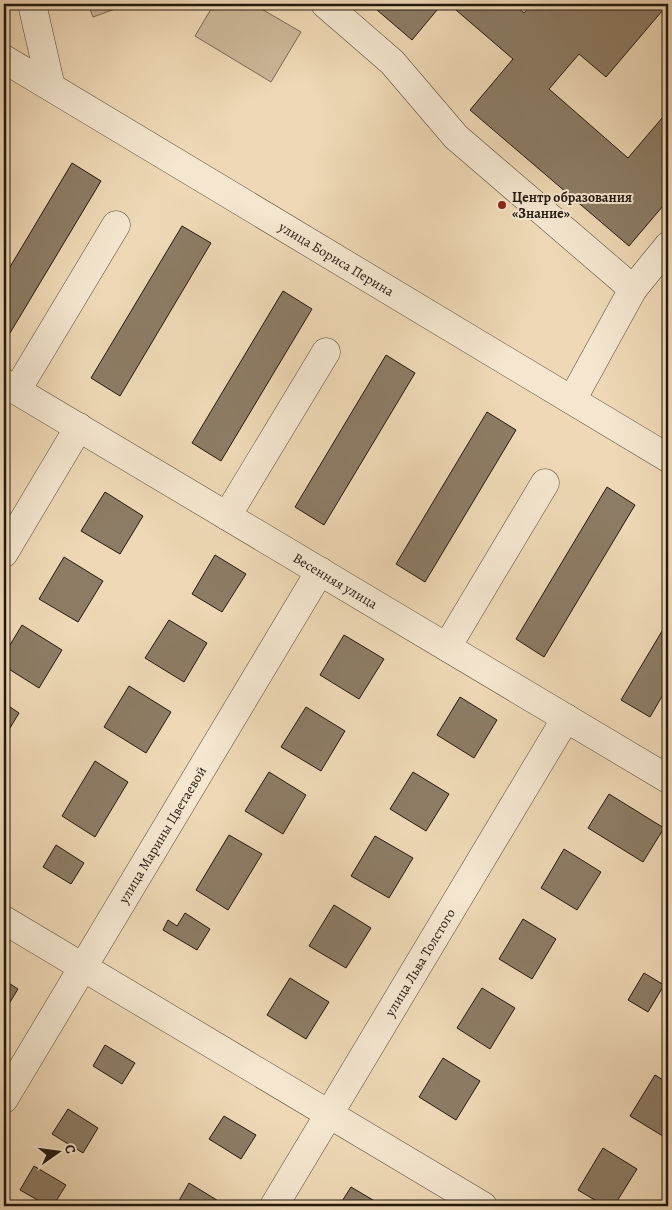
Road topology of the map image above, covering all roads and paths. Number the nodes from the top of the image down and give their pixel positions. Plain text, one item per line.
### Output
1 (32, 4) edge
2 (325, 4) edge
3 (4, 59) edge
4 (51, 87) junction
5 (116, 225) dead end
6 (668, 246) edge
7 (633, 289) junction
8 (326, 352) dead end
9 (10, 386) edge
10 (572, 400) junction
11 (79, 428) junction
12 (668, 458) edge
13 (545, 484) dead end
14 (228, 516) junction
15 (4, 553) edge
16 (320, 571) junction
17 (447, 647) junction
18 (566, 718) junction
19 (666, 773) edge
20 (4, 920) edge
21 (83, 967) junction
22 (4, 1099) edge
23 (329, 1114) junction
24 (274, 1206) edge
25 (483, 1206) edge

1 - 4 street
2 - 7 street
3 - 4 street, улица Бориса Перина
4 - 10 street, улица Бориса Перина
5 - 9 street
6 - 7 street
7 - 10 street
8 - 14 street
9 - 11 street, Весенняя улица
10 - 12 street, улица Бориса Перина
11 - 14 street, Весенняя улица
11 - 15 street
13 - 17 street
14 - 16 street, Весенняя улица
16 - 17 street, Весенняя улица
16 - 21 street, улица Марины Цветаевой
17 - 18 street, Весенняя улица
18 - 19 street, Весенняя улица
18 - 23 street, улица Льва Толстого
20 - 21 street
21 - 22 street, улица Марины Цветаевой
21 - 23 street
23 - 24 street, улица Льва Толстого
23 - 25 street

